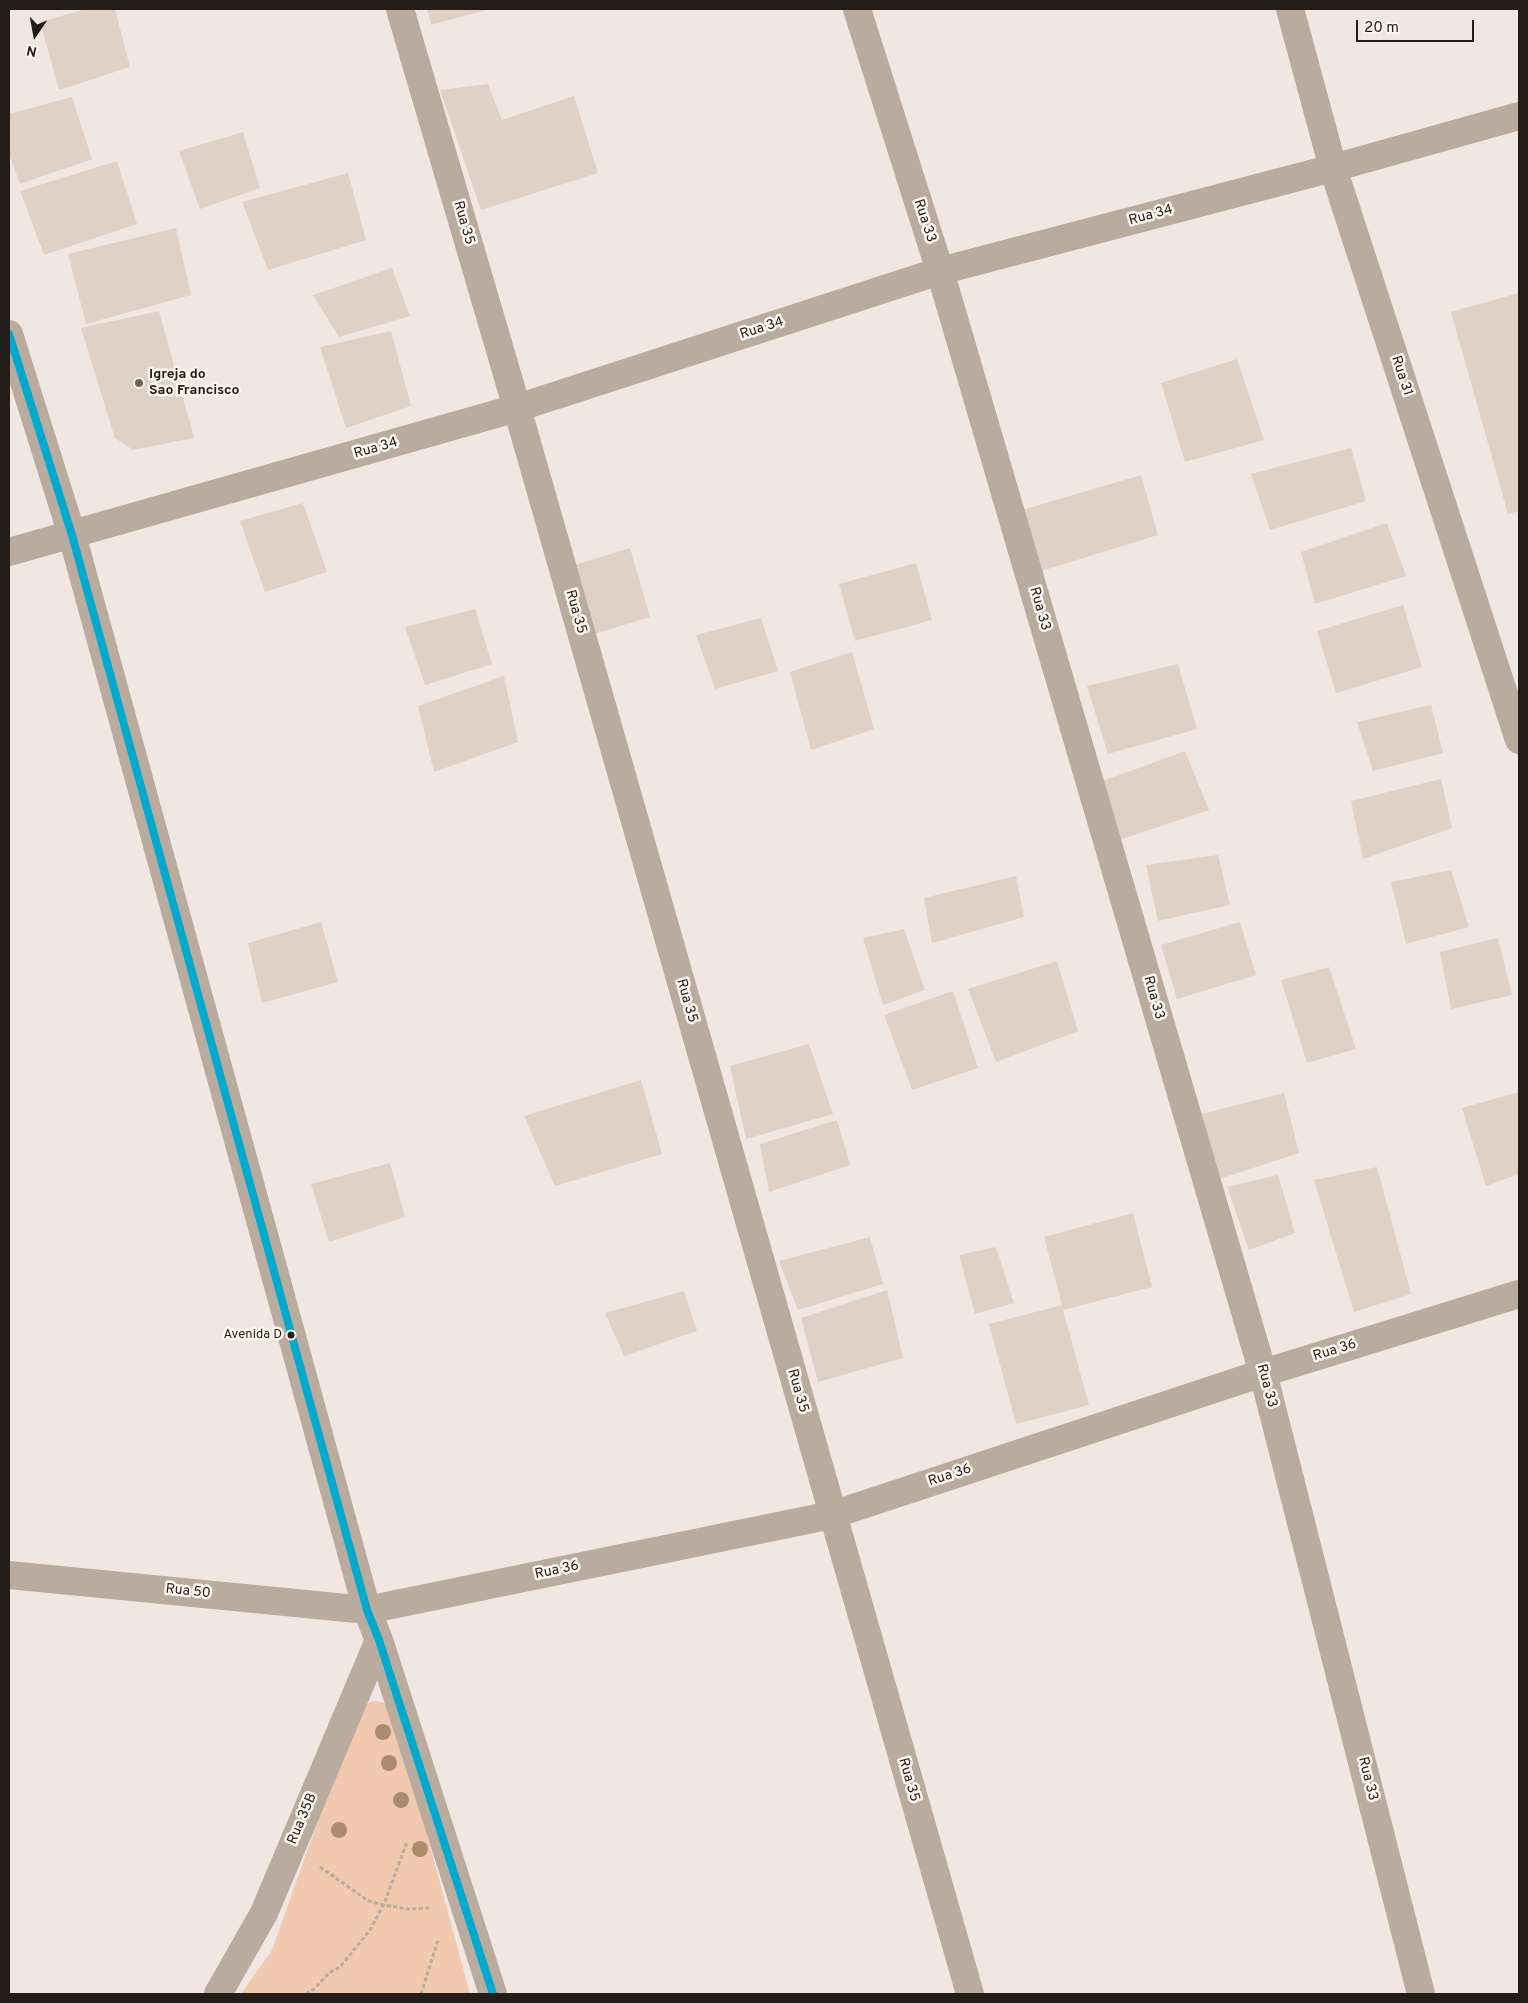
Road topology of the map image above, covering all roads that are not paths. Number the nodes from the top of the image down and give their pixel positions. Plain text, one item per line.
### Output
1 (400, 9) edge
2 (857, 9) edge
3 (1290, 9) edge
4 (1519, 116) edge
5 (1333, 168) junction
6 (940, 271) junction
7 (9, 334) edge
8 (517, 408) junction
9 (72, 535) junction
10 (9, 552) edge
11 (1519, 740) edge
12 (1519, 1294) edge
13 (1263, 1373) junction
14 (832, 1515) junction
15 (9, 1574) edge
16 (368, 1610) junction
17 (379, 1640) junction
18 (218, 1994) edge
19 (493, 1994) edge
20 (970, 1994) edge
21 (1421, 1994) edge

1 - 8 street, Rua 35
2 - 6 street, Rua 33
3 - 5 street, Rua 31
4 - 5 street, Rua 34
5 - 6 street, Rua 34
5 - 11 street, Rua 31
6 - 8 street, Rua 34
6 - 13 street, Rua 33
7 - 9 street
8 - 9 street, Rua 34
8 - 14 street, Rua 35
9 - 10 street, Rua 34
9 - 16 street
12 - 13 street, Rua 36
13 - 14 street, Rua 36
13 - 21 street, Rua 33
14 - 16 street, Rua 36
14 - 20 street, Rua 35
15 - 16 street, Rua 50
16 - 17 street
17 - 18 street, Rua 35B
17 - 19 street

